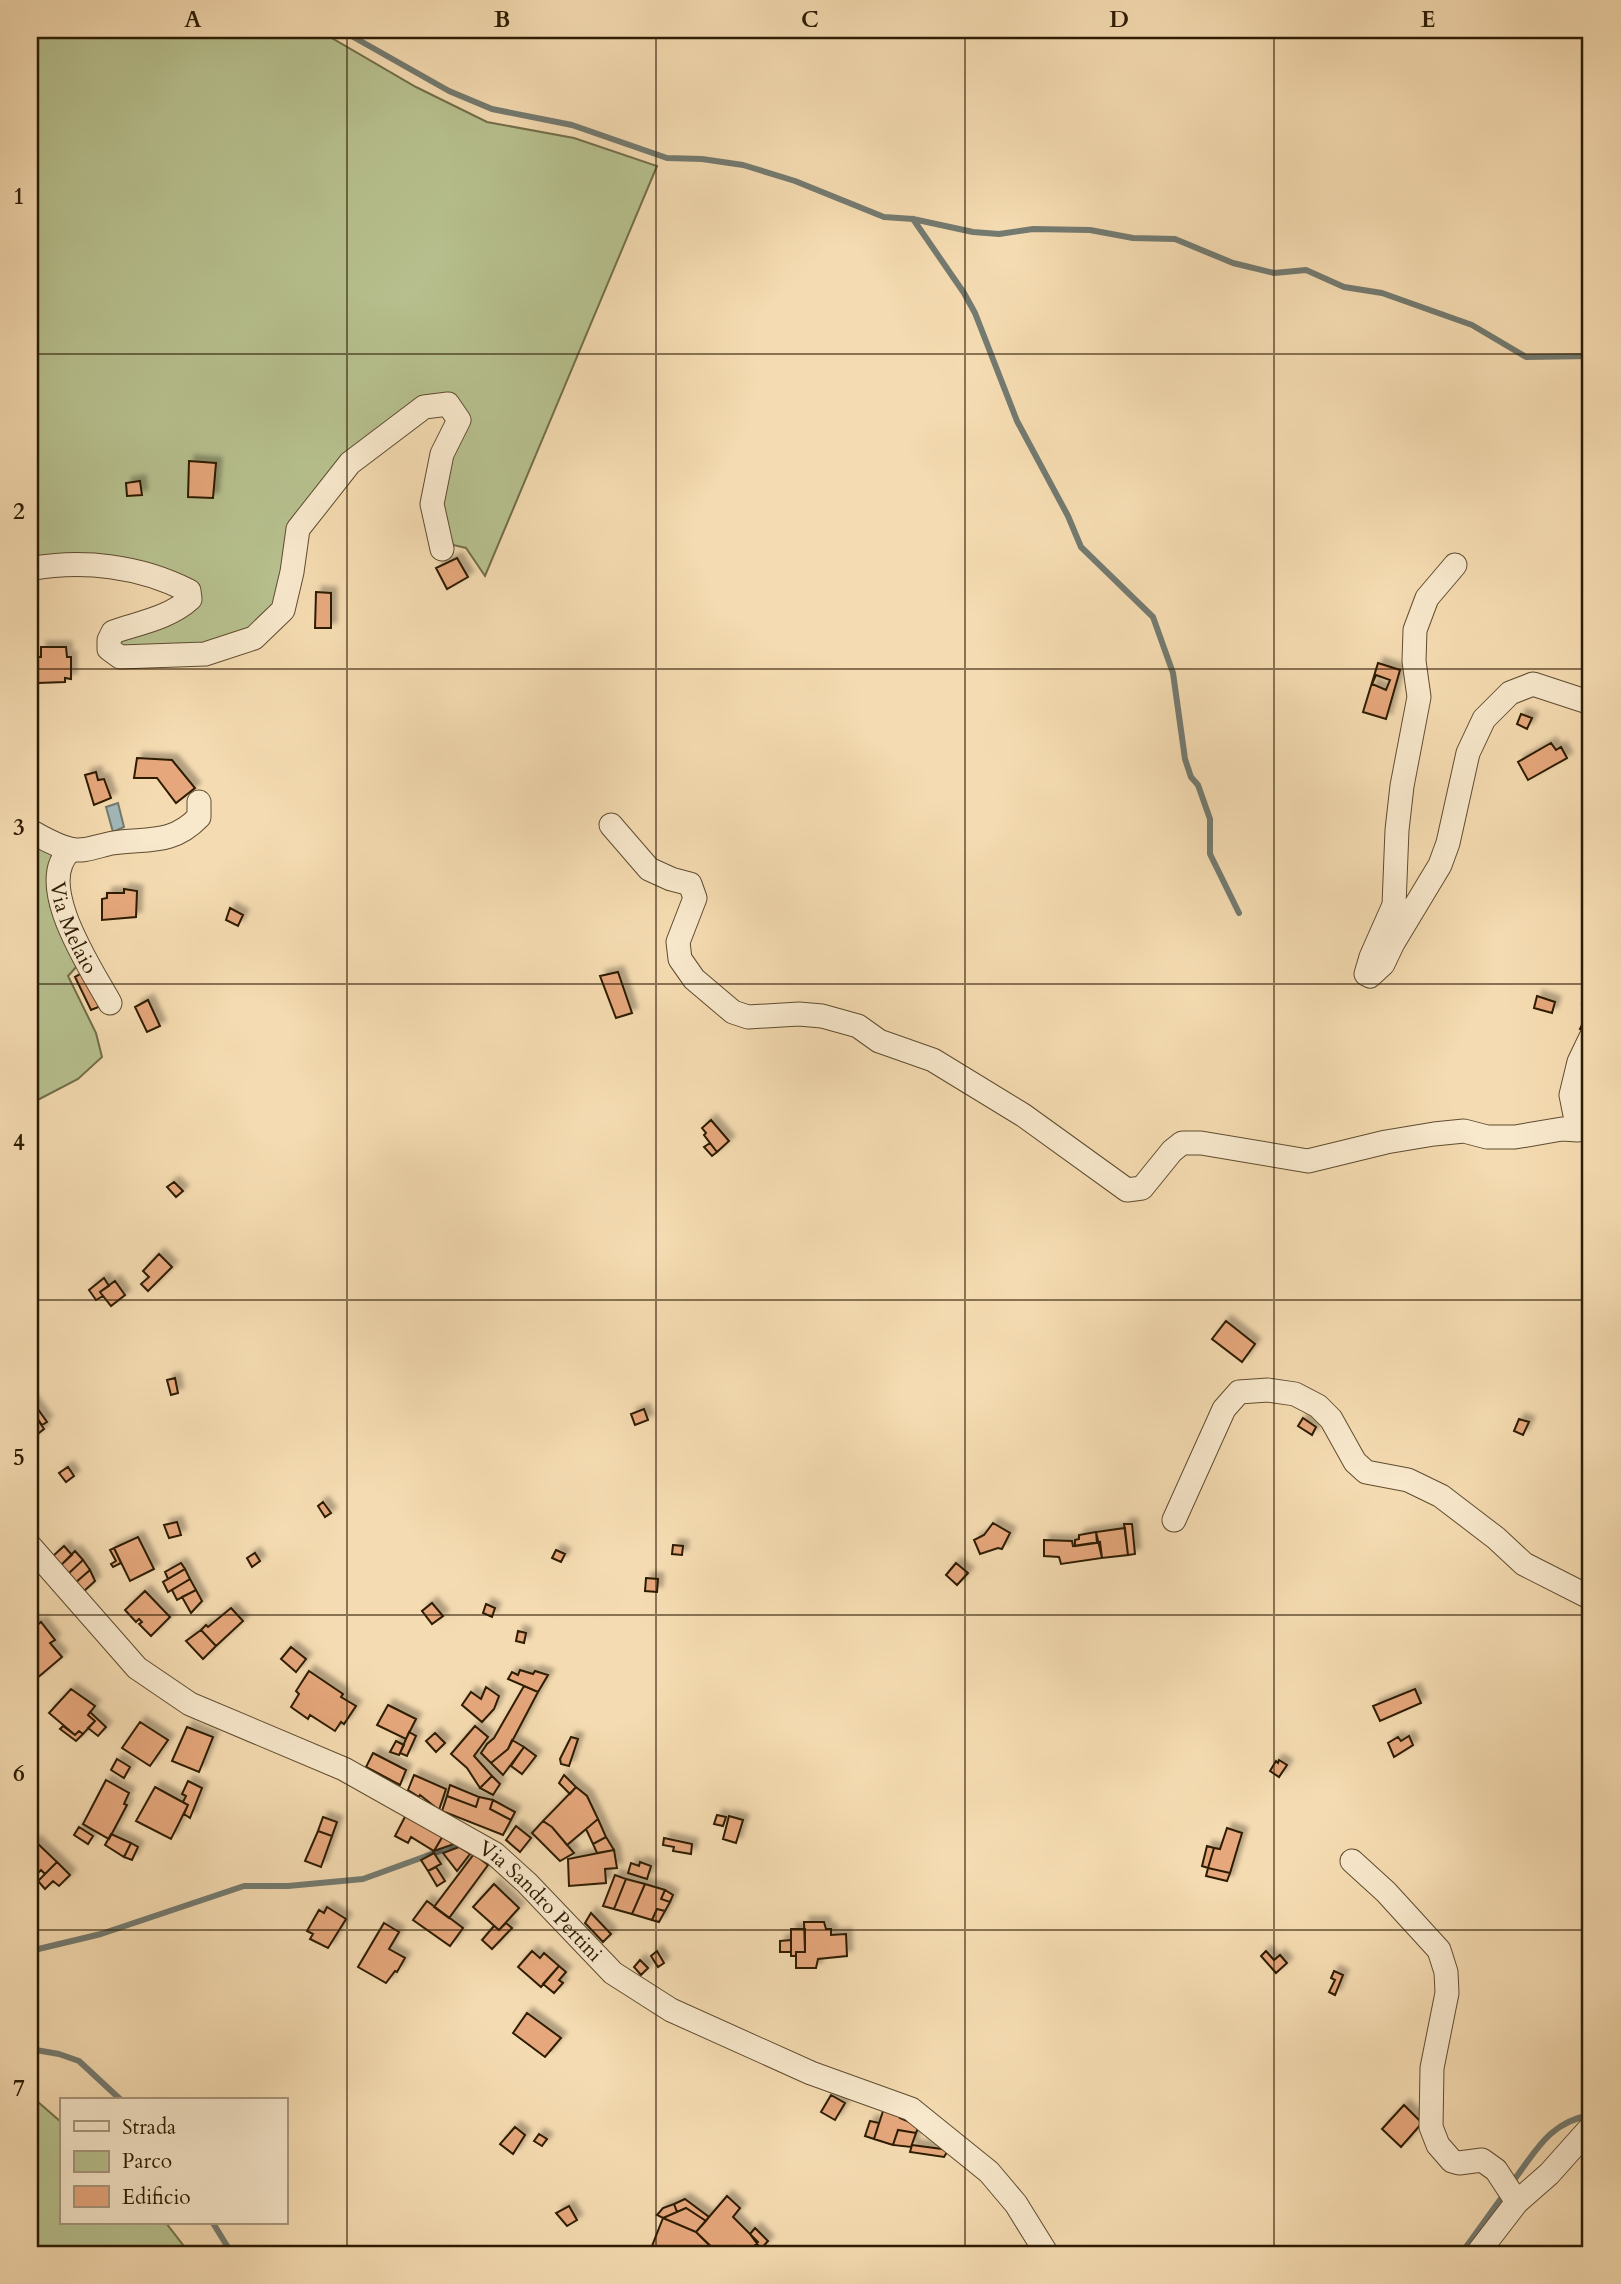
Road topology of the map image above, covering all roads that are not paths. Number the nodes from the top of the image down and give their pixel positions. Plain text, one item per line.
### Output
1 (442, 550) dead end
2 (1455, 565) dead end
3 (30, 569) edge
4 (1591, 703) edge
5 (199, 802) dead end
6 (611, 825) dead end
7 (30, 831) edge
8 (71, 850) junction
9 (110, 1003) dead end
10 (1591, 1037) edge
11 (1174, 1520) dead end
12 (30, 1546) edge
13 (1591, 1598) edge
14 (1352, 1861) dead end
15 (1591, 2127) edge
16 (1517, 2202) junction
17 (1047, 2254) edge
18 (1477, 2254) edge

1 - 3 street
2 - 4 street
5 - 8 street, Via Melaio
6 - 10 street
7 - 8 street, Via Melaio
8 - 9 street, Via Melaio
11 - 13 street
12 - 17 street, Via Sandro Pertini
14 - 16 street
15 - 16 street
16 - 18 street

